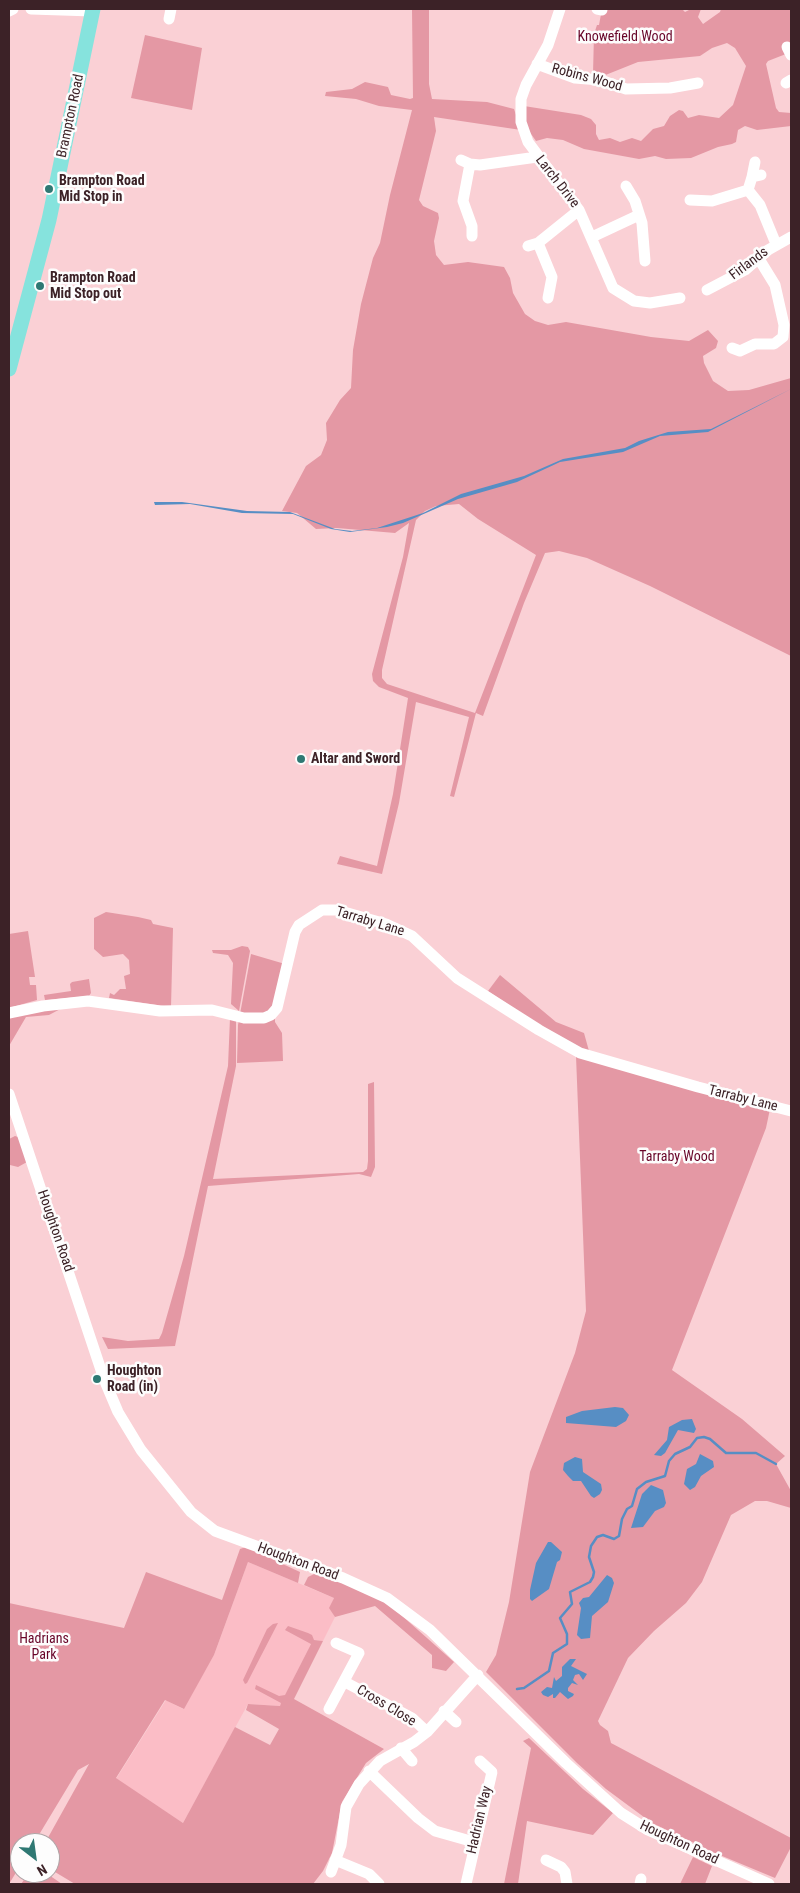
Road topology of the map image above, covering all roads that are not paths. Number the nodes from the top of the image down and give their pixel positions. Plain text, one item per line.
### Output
1 (13, 9) edge
2 (32, 9) edge
3 (560, 9) edge
4 (93, 10) edge
5 (9, 11) edge
6 (537, 64) junction
7 (698, 83) dead end
8 (537, 157) junction
9 (755, 162) dead end
10 (626, 186) dead end
11 (748, 190) junction
12 (690, 200) dead end
13 (579, 210) junction
14 (639, 215) junction
15 (592, 237) junction
16 (791, 237) edge
17 (471, 238) dead end
18 (776, 244) junction
19 (759, 259) junction
20 (645, 261) dead end
21 (707, 290) dead end
22 (548, 298) dead end
23 (680, 298) dead end
24 (732, 348) dead end
25 (9, 369) edge
26 (9, 1013) edge
27 (9, 1094) edge
28 (791, 1111) edge
29 (336, 1642) dead end
30 (478, 1675) junction
31 (345, 1682) junction
32 (329, 1709) dead end
33 (444, 1711) junction
34 (456, 1722) dead end
35 (427, 1732) junction
36 (401, 1748) junction
37 (412, 1761) dead end
38 (480, 1761) dead end
39 (369, 1771) junction
40 (474, 1842) junction
41 (335, 1860) junction
42 (546, 1860) dead end
43 (331, 1872) dead end
44 (763, 1883) edge
45 (379, 1884) edge
46 (466, 1884) edge
47 (566, 1884) edge

1 - 5 street
2 - 4 street
3 - 6 street, Larch Drive
4 - 25 main road, Brampton Road
6 - 7 street, Robins Wood
6 - 8 street, Larch Drive
8 - 13 street, Larch Drive
8 - 17 street
9 - 11 street
10 - 14 street
11 - 12 street
11 - 18 street
13 - 15 street, Larch Drive
13 - 22 street
14 - 15 street
14 - 20 street
15 - 23 street, Larch Drive
16 - 18 street, Firlands
18 - 19 street, Firlands
19 - 21 street, Firlands
19 - 24 street
26 - 28 street, Tarraby Lane
27 - 30 street, Houghton Road
29 - 31 street
30 - 33 street
30 - 44 street, Houghton Road
31 - 32 street
31 - 35 street, Cross Close
33 - 34 street
33 - 35 street
35 - 36 street
36 - 37 street
36 - 39 street
38 - 40 street, Hadrian Way
39 - 40 street
39 - 41 street
40 - 46 street, Hadrian Way
41 - 43 street
41 - 45 street
42 - 47 street

